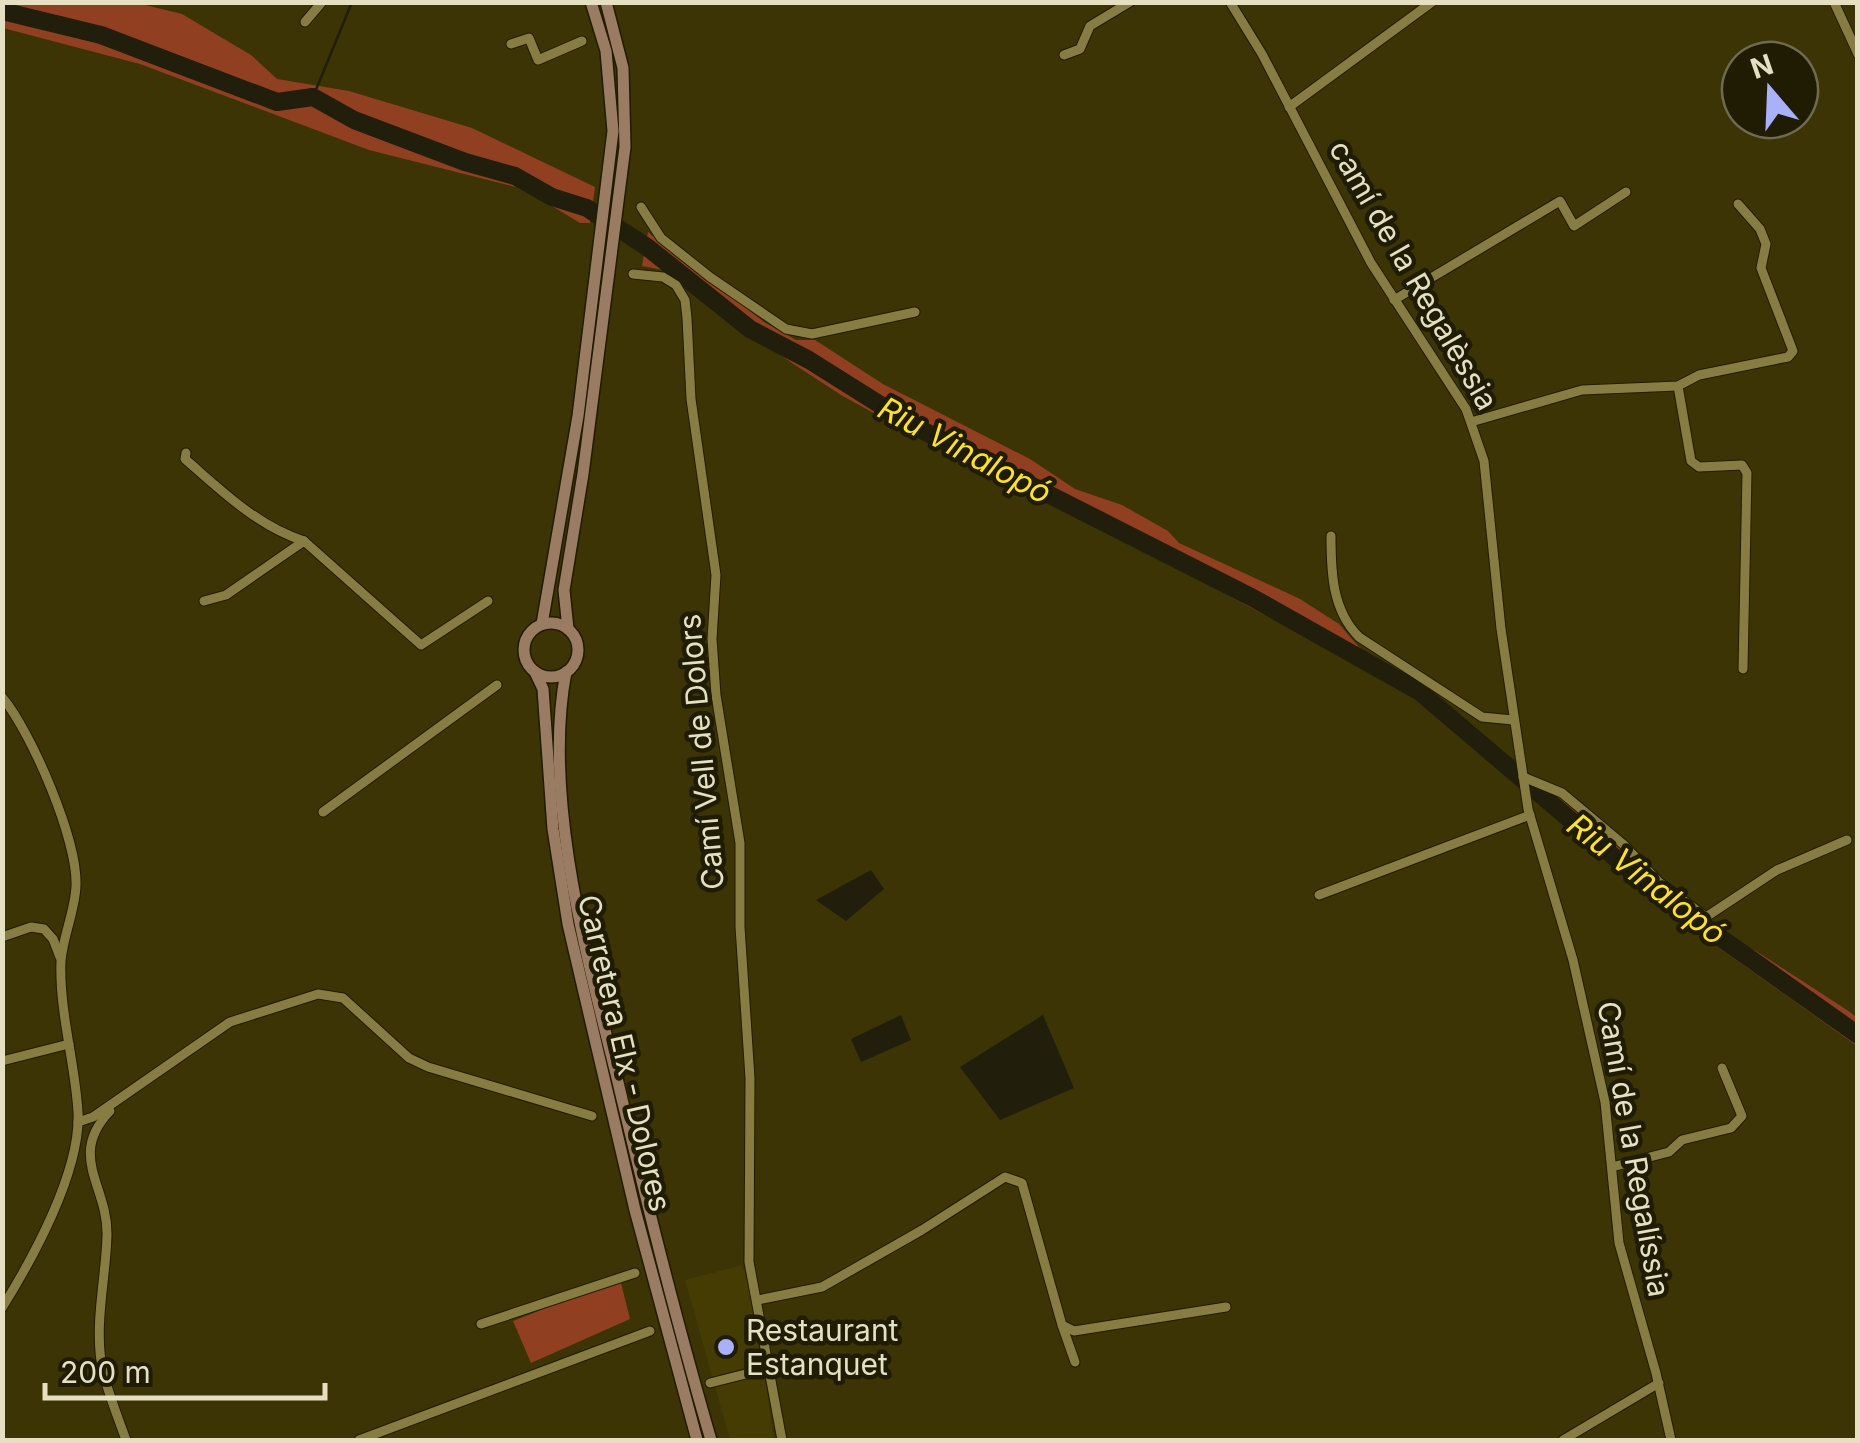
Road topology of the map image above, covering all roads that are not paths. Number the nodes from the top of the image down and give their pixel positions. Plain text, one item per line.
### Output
1 (322, 2) edge
2 (591, 2) edge
3 (606, 2) edge
4 (1130, 2) edge
5 (1230, 2) edge
6 (1432, 2) edge
7 (1834, 2) edge
8 (305, 22) dead end
9 (582, 41) dead end
10 (511, 44) dead end
11 (1858, 54) edge
12 (1064, 56) dead end
13 (1290, 106) junction
14 (1626, 192) dead end
15 (1738, 204) dead end
16 (640, 207) dead end
17 (633, 274) dead end
18 (1394, 300) junction
19 (915, 312) dead end
20 (1678, 386) junction
21 (1472, 422) junction
22 (186, 453) dead end
23 (1330, 536) dead end
24 (304, 541) junction
25 (204, 601) dead end
26 (488, 601) dead end
27 (542, 624) junction
28 (568, 628) junction
29 (1743, 669) dead end
30 (535, 672) junction
31 (566, 672) junction
32 (496, 685) dead end
33 (2, 697) edge
34 (7, 712) edge
35 (1514, 720) junction
36 (1522, 774) junction
37 (324, 812) dead end
38 (1529, 812) junction
39 (1846, 840) dead end
40 (1319, 895) dead end
41 (2, 937) edge
42 (61, 960) junction
43 (69, 1044) junction
44 (2, 1061) edge
45 (1722, 1068) dead end
46 (126, 1094) junction
47 (592, 1116) dead end
48 (78, 1122) junction
49 (1612, 1168) junction
50 (634, 1273) dead end
51 (758, 1300) junction
52 (1226, 1306) dead end
53 (2, 1308) edge
54 (481, 1324) dead end
55 (1062, 1325) junction
56 (650, 1332) dead end
57 (1075, 1362) dead end
58 (769, 1368) junction
59 (710, 1383) dead end
60 (1658, 1384) junction
61 (126, 1440) edge
62 (359, 1440) edge
63 (697, 1440) edge
64 (711, 1440) edge
65 (782, 1440) edge
66 (1563, 1440) edge
67 (1671, 1440) edge

1 - 8 street
2 - 27 main road
3 - 28 main road
4 - 12 street
5 - 13 street, camí de la Regalèssia
6 - 13 street
7 - 11 street
9 - 10 street
13 - 18 street, camí de la Regalèssia
14 - 18 street
15 - 20 street
16 - 19 street
17 - 51 street, Camí Vell de Dolors
18 - 21 street, camí de la Regalèssia
20 - 21 street
20 - 29 street
21 - 35 street, camí de la Regalèssia
22 - 24 street
23 - 35 street
24 - 25 street
24 - 26 street
27 - 28 main road
27 - 30 main road
28 - 31 main road
30 - 31 main road
30 - 63 main road, Carretera Elx - Dolores
31 - 64 main road, Carretera Elx - Dolores
32 - 37 street
33 - 34 street
34 - 42 street
35 - 36 street, camí de la Regalèssia
36 - 38 street, Camí de la Regalíssia
36 - 39 street
38 - 40 street
38 - 49 street, Camí de la Regalíssia
41 - 42 street
42 - 43 street
43 - 44 street
43 - 48 street
45 - 49 street
46 - 47 street
46 - 48 street
46 - 61 street
48 - 53 street
49 - 60 street, Camí de la Regalíssia
50 - 54 street
51 - 55 street
51 - 58 street, Camí Vell de Dolors
52 - 55 street
55 - 57 street
56 - 62 street
58 - 59 street
58 - 65 street, Camí Vell de Dolors
60 - 66 street
60 - 67 street, Camí de la Regalíssia

